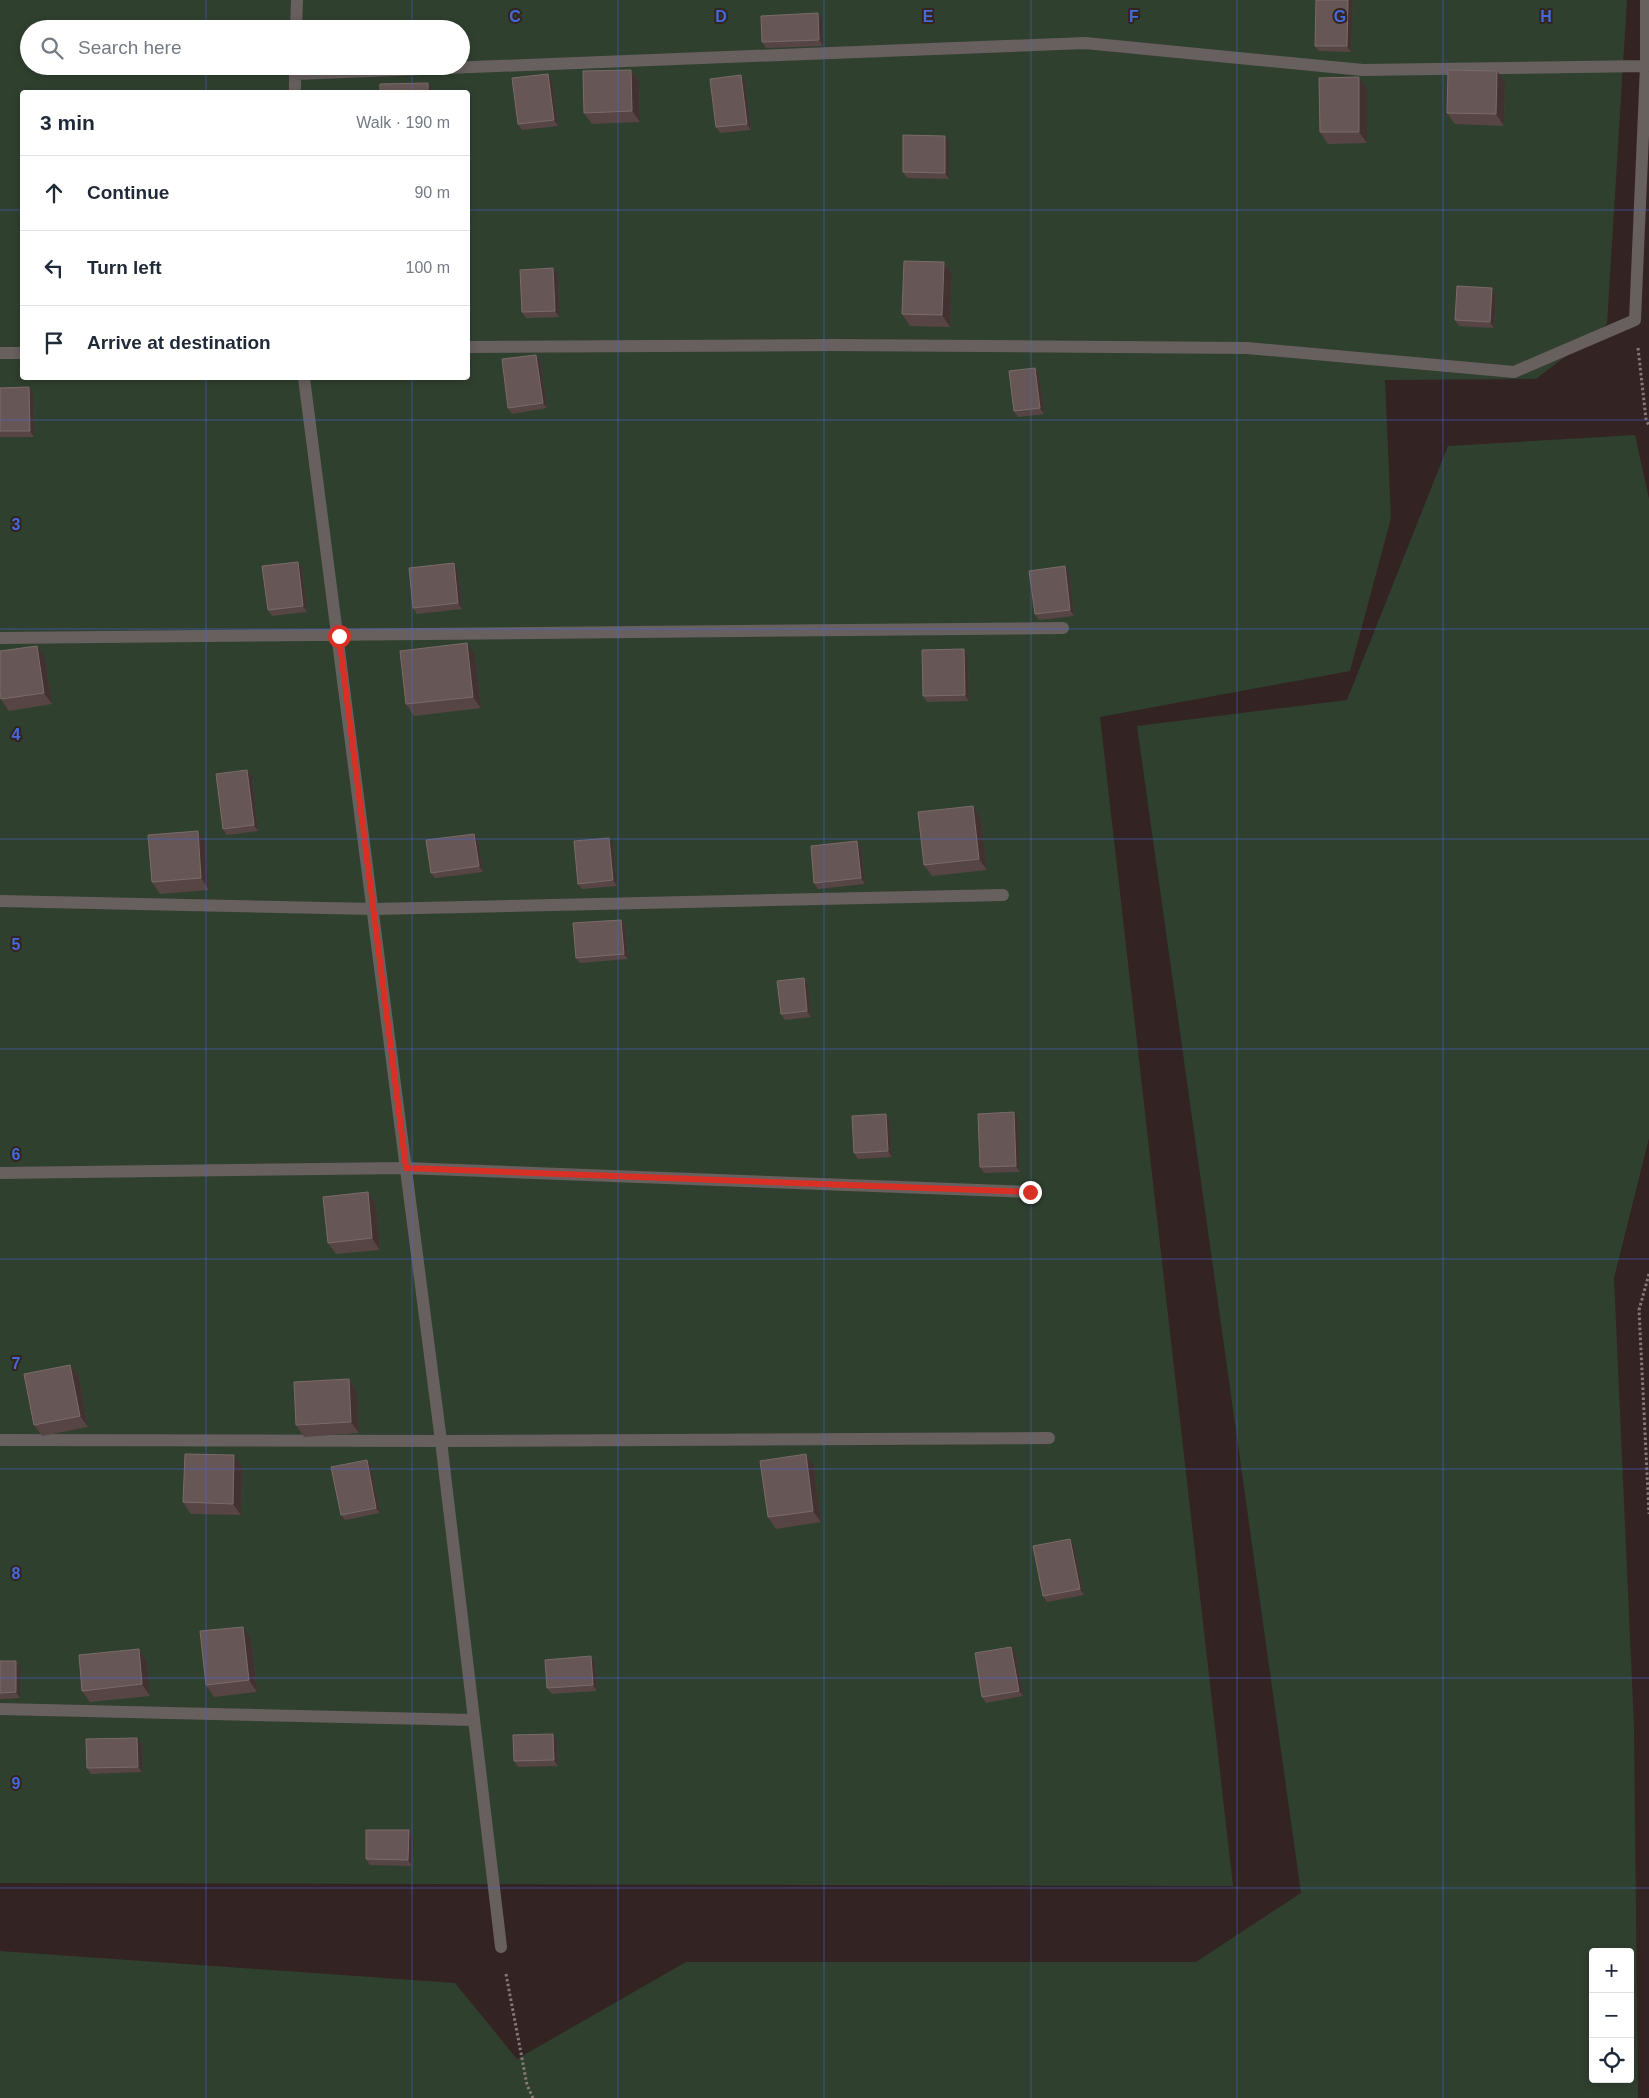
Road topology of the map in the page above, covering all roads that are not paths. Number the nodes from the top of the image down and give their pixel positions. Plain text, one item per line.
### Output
1 (297, 0) edge
2 (1646, 0) edge
3 (296, 20) edge
4 (470, 64) edge
5 (1646, 66) junction
6 (295, 75) edge
7 (295, 90) edge
8 (470, 347) edge
9 (0, 353) edge
10 (20, 353) edge
11 (304, 380) edge
12 (1063, 628) dead end
13 (339, 636) junction
14 (0, 638) edge
15 (1003, 895) dead end
16 (0, 902) edge
17 (374, 909) junction
18 (406, 1168) junction
19 (0, 1172) edge
20 (1030, 1192) dead end
21 (1049, 1438) dead end
22 (0, 1440) edge
23 (441, 1441) junction
24 (0, 1709) edge
25 (474, 1720) junction
26 (501, 1947) road end

1 - 3 street
2 - 5 street
4 - 5 street
5 - 8 street
6 - 7 street
9 - 10 street
11 - 13 street
12 - 13 street
13 - 14 street
13 - 17 street
15 - 17 street
16 - 17 street
17 - 18 street
18 - 19 street
18 - 20 street
18 - 23 street
21 - 23 street
22 - 23 street
23 - 25 street
24 - 25 street
25 - 26 street

